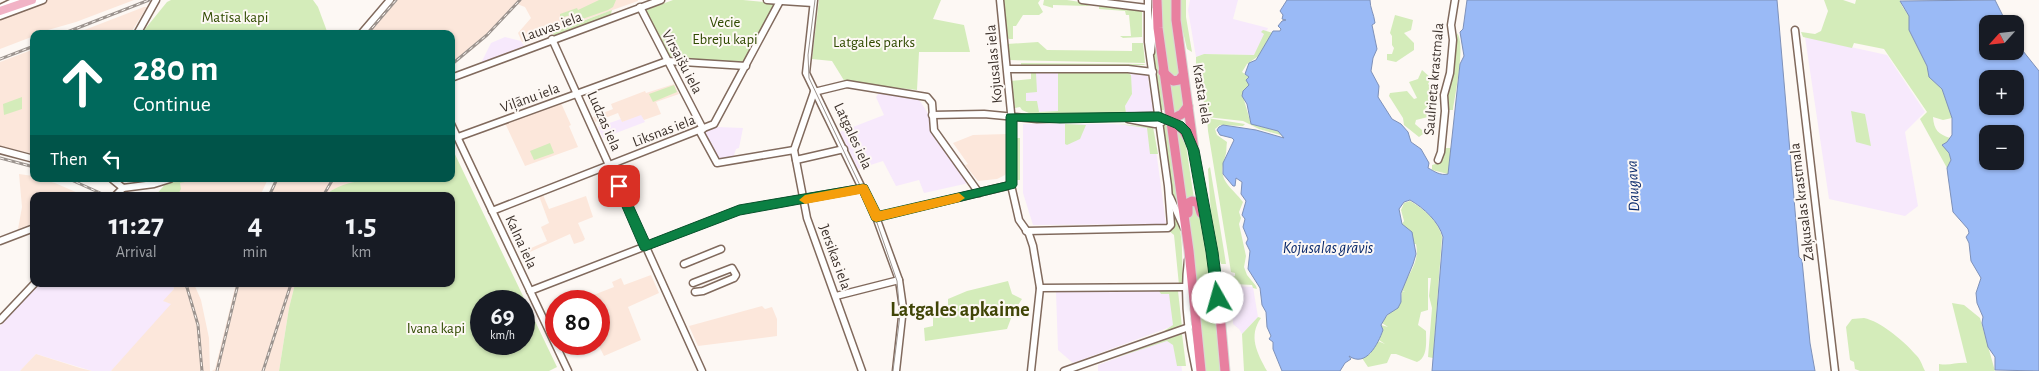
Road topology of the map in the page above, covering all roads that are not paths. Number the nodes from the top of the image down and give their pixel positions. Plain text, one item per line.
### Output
1 (17, 0) edge
2 (23, 0) edge
3 (32, 0) edge
4 (43, 0) edge
5 (156, 0) edge
6 (390, 0) edge
7 (661, 0) edge
8 (767, 0) edge
9 (1000, 0) edge
10 (1082, 0) edge
11 (1148, 0) edge
12 (1176, 0) edge
13 (1454, 0) edge
14 (780, 1) junction
15 (814, 2) edge
16 (1156, 2) edge
17 (640, 8) junction
18 (1147, 8) junction
19 (0, 9) edge
20 (0, 16) edge
21 (139, 30) edge
22 (364, 30) edge
23 (1795, 30) dead end
24 (554, 42) junction
25 (1150, 55) junction
26 (668, 61) junction
27 (746, 66) junction
28 (1008, 69) junction
29 (1153, 72) junction
30 (1163, 72) junction
31 (1183, 75) junction
32 (455, 77) edge
33 (814, 92) junction
34 (578, 94) junction
35 (1188, 106) junction
36 (932, 115) junction
37 (1011, 117) junction
38 (1159, 120) junction
39 (1170, 120) junction
40 (932, 124) joint
41 (701, 129) junction
42 (455, 132) edge
43 (458, 138) junction
44 (844, 149) junction
45 (0, 150) edge
46 (794, 150) junction
47 (1194, 150) junction
48 (30, 158) edge
49 (796, 160) junction
50 (1438, 160) dead end
51 (609, 165) junction
52 (116, 182) edge
53 (160, 182) edge
54 (1011, 185) junction
55 (123, 188) junction
56 (863, 188) junction
57 (119, 192) edge
58 (979, 193) junction
59 (1169, 196) junction
60 (804, 200) junction
61 (492, 211) junction
62 (876, 217) junction
63 (30, 230) edge
64 (1026, 231) junction
65 (1187, 233) junction
66 (0, 241) edge
67 (645, 246) junction
68 (1211, 248) junction
69 (722, 249) dead end
70 (1189, 251) junction
71 (684, 264) dead end
72 (899, 280) junction
73 (692, 283) dead end
74 (31, 287) edge
75 (1186, 287) junction
76 (1040, 288) junction
77 (530, 290) edge
78 (533, 290) edge
79 (695, 292) dead end
80 (836, 296) junction
81 (535, 302) edge
82 (0, 320) edge
83 (1189, 327) junction
84 (568, 371) edge
85 (702, 371) edge
86 (862, 371) edge
87 (896, 371) edge
88 (1031, 371) edge
89 (1064, 371) edge
90 (1196, 371) edge
91 (1201, 371) edge
92 (1225, 371) edge
93 (1835, 371) edge

1 - 19 street
2 - 19 main road
3 - 19 main road
4 - 20 street
5 - 21 street
6 - 22 street
7 - 17 street, Lauvas iela
8 - 14 street
9 - 28 street, Kojusalas iela
10 - 18 street
11 - 18 street
12 - 31 highway, Krasta iela
13 - 50 street, Saulrieta krastmala
14 - 15 street
14 - 27 street, Līksnas iela
15 - 33 street, Latgales iela
16 - 25 street
16 - 30 highway
17 - 24 street, Lauvas iela
17 - 26 street, Virsaišu iela
18 - 25 street
23 - 93 street, Zaķusalas krastmala
24 - 32 street, Lauvas iela
24 - 34 street, Ludzas iela
25 - 29 street
26 - 27 street
26 - 34 street, Viļānu iela
26 - 41 street, Virsaišu iela
27 - 41 street, Līksnas iela
28 - 29 street
28 - 37 street, Kojusalas iela
29 - 38 street
30 - 31 highway
30 - 39 highway
31 - 35 highway, Krasta iela
33 - 36 street
33 - 44 street, Latgales iela
33 - 46 street
34 - 43 street, Viļānu iela
34 - 51 street, Ludzas iela
35 - 39 highway
35 - 47 highway, Krasta iela
36 - 37 street
36 - 40 street
37 - 38 street
37 - 54 street, Kojusalas iela
38 - 39 street
38 - 59 street
39 - 47 highway
39 - 65 highway
40 - 58 street
41 - 46 street, Virsaišu iela
41 - 51 street, Līksnas iela
42 - 43 street, Kalna iela
43 - 61 street, Kalna iela
44 - 49 street
44 - 56 street, Latgales iela
45 - 48 street
46 - 49 street, Jersikas iela
47 - 68 highway, Krasta iela
49 - 60 street, Jersikas iela
51 - 61 street, Līksnas iela
51 - 67 street, Ludzas iela
52 - 55 street
53 - 55 street
54 - 58 street
54 - 64 street, Kojusalas iela
55 - 57 street
56 - 60 street
56 - 62 street, Latgales iela
58 - 62 street
59 - 64 street
59 - 65 street
60 - 67 street
60 - 80 street, Jersikas iela
61 - 77 street, Kalna iela
62 - 72 street, Latgales iela
63 - 66 street
64 - 76 street, Kojusalas iela
65 - 68 highway
65 - 70 highway
67 - 78 street
67 - 85 street, Ludzas iela
68 - 92 highway, Krasta iela
69 - 71 street
70 - 75 street
70 - 91 highway
72 - 80 street
72 - 87 street, Latgales iela
73 - 79 street
74 - 82 street
75 - 76 street
75 - 83 street
76 - 88 street, Kojusalas iela
80 - 86 street, Jersikas iela
81 - 84 street, Kalna iela
83 - 89 street
83 - 90 street

